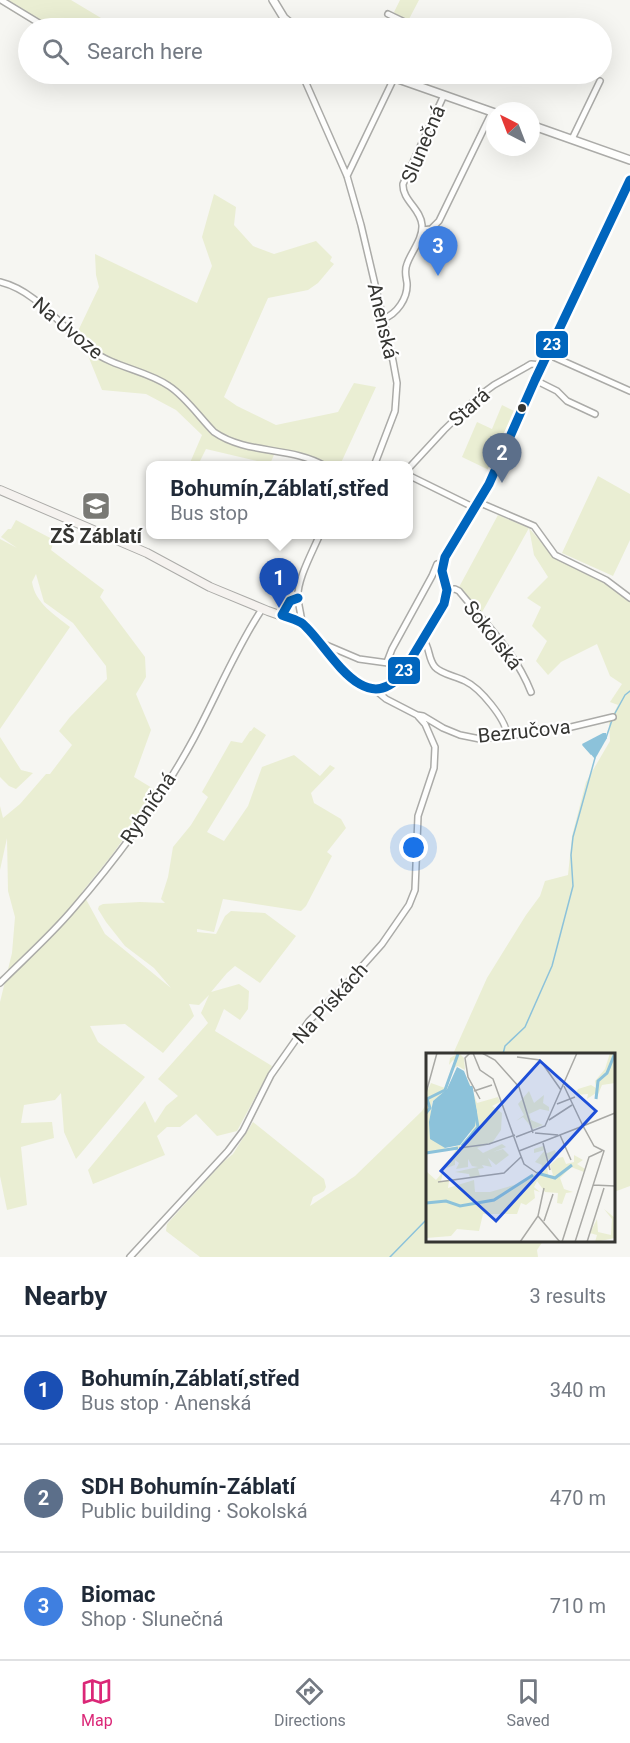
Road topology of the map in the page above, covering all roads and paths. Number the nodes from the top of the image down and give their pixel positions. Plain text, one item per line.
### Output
1 (1, 0) edge
2 (273, 0) edge
3 (388, 14) dead end
4 (31, 18) edge
5 (284, 18) edge
6 (396, 18) edge
7 (306, 84) edge
8 (391, 84) edge
9 (417, 84) edge
10 (599, 84) edge
11 (444, 95) junction
12 (486, 109) edge
13 (486, 128) edge
14 (540, 128) edge
15 (572, 139) junction
16 (630, 160) edge
17 (347, 176) junction
18 (630, 180) edge
19 (422, 230) junction
20 (0, 282) edge
21 (383, 319) junction
22 (547, 354) junction
23 (542, 365) junction
24 (535, 380) junction
25 (630, 391) edge
26 (595, 414) dead end
27 (314, 461) edge
28 (376, 461) edge
29 (413, 464) edge
30 (413, 477) edge
31 (0, 490) edge
32 (476, 505) junction
33 (318, 539) edge
34 (443, 562) junction
35 (447, 591) junction
36 (298, 598) junction
37 (630, 598) edge
38 (262, 609) junction
39 (282, 615) junction
40 (302, 623) junction
41 (318, 641) junction
42 (423, 641) junction
43 (387, 663) junction
44 (407, 668) junction
45 (374, 689) junction
46 (531, 692) dead end
47 (417, 715) junction
48 (613, 717) dead end
49 (507, 735) junction
50 (0, 983) edge
51 (130, 1257) edge

1 - 4 street
2 - 5 street
3 - 6 street
7 - 17 street, Anenská
8 - 17 street
9 - 11 street
10 - 15 street
11 - 12 street
11 - 19 street, Slunečná
13 - 19 street
14 - 15 street
15 - 16 street
17 - 21 street, Anenská
18 - 22 main road
19 - 21 street
20 - 27 street, Na Úvoze
21 - 28 street, Anenská
22 - 23 main road
22 - 25 street
23 - 24 main road
23 - 29 street, Stará
24 - 26 street
24 - 32 main road
30 - 32 street
31 - 38 main road
32 - 34 main road
32 - 37 street
33 - 36 street
34 - 35 main road, Sokolská
34 - 43 street
35 - 42 main road, Sokolská
35 - 46 street, Sokolská
36 - 39 street
36 - 40 street
38 - 39 main road
38 - 50 street, Rybničná
39 - 40 main road
40 - 41 main road
41 - 43 street
41 - 45 main road
42 - 44 main road, Sokolská
42 - 49 street
43 - 44 street
44 - 45 main road, Sokolská
45 - 47 street, Bezručova
47 - 49 street, Bezručova
47 - 51 street, Na Pískách
48 - 49 street, Bezručova

